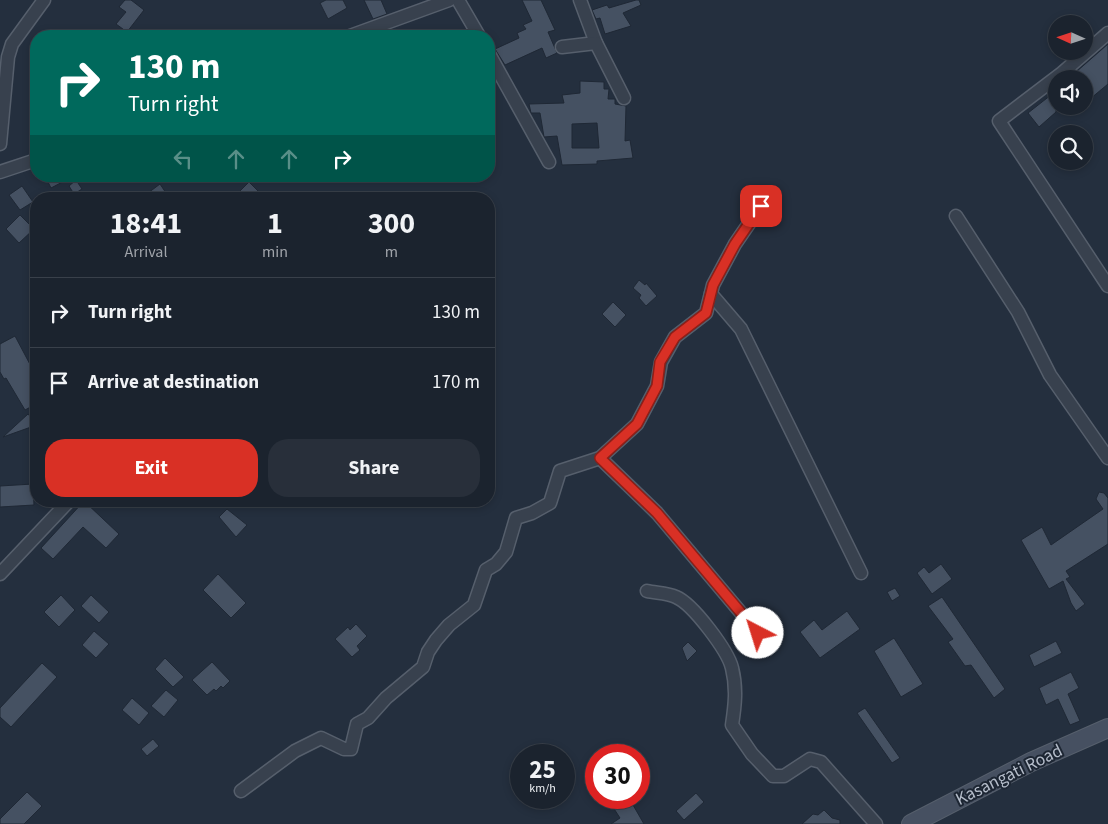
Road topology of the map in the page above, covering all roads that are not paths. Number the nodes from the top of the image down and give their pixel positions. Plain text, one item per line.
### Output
1 (44, 0) edge
2 (449, 0) edge
3 (458, 0) edge
4 (580, 0) edge
5 (366, 30) edge
6 (476, 30) edge
7 (1108, 33) edge
8 (596, 43) junction
9 (562, 47) dead end
10 (495, 65) edge
11 (624, 98) dead end
12 (0, 144) edge
13 (30, 162) edge
14 (549, 162) dead end
15 (0, 172) edge
16 (761, 206) dead end
17 (956, 216) dead end
18 (1108, 286) edge
19 (710, 294) junction
20 (600, 458) junction
21 (1108, 458) edge
22 (63, 507) edge
23 (861, 573) dead end
24 (0, 574) edge
25 (646, 590) dead end
26 (758, 633) dead end
27 (1108, 728) edge
28 (240, 791) dead end
29 (876, 824) edge
30 (911, 824) edge

1 - 12 street
2 - 5 street
3 - 6 street
4 - 8 street
7 - 18 street
8 - 9 street
8 - 11 street
10 - 14 street
13 - 15 street
16 - 19 street
17 - 21 street
19 - 20 street
19 - 23 street
20 - 26 street
20 - 28 street
22 - 24 street
25 - 29 street
27 - 30 street, Kasangati Road

